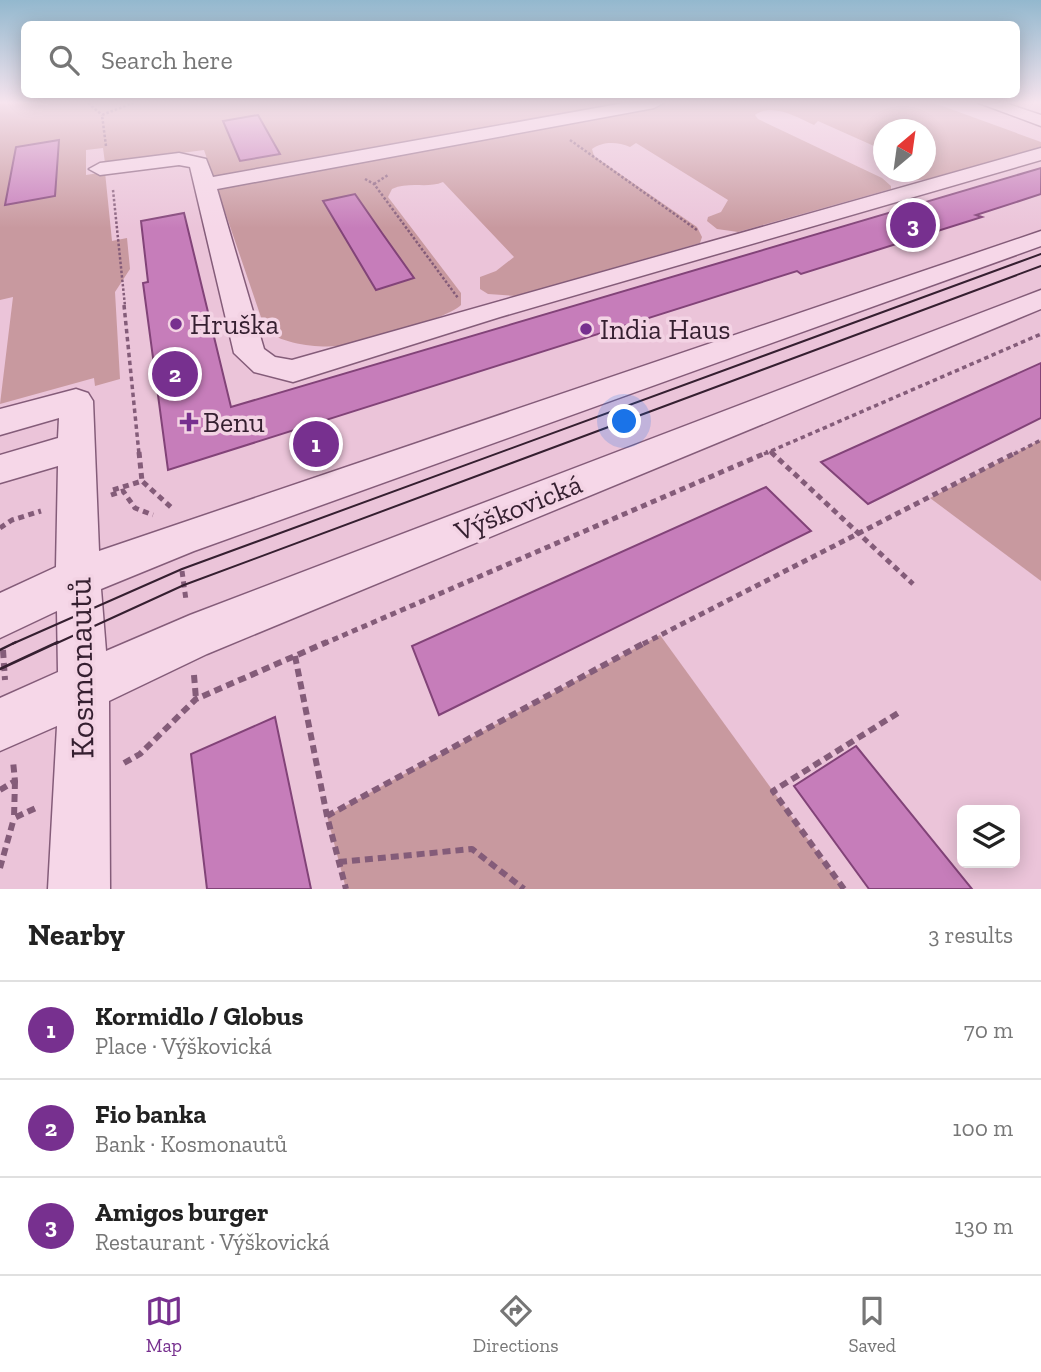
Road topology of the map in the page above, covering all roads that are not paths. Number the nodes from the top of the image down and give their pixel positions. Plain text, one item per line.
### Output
1 (427, 144) edge
2 (1041, 155) edge
3 (105, 169) road end
4 (898, 182) edge
5 (205, 185) junction
6 (915, 190) junction
7 (1041, 238) edge
8 (1041, 326) edge
9 (0, 422) edge
10 (76, 447) junction
11 (0, 470) edge
12 (78, 578) junction
13 (0, 616) edge
14 (84, 685) junction
15 (0, 725) edge
16 (79, 889) edge

1 - 5 street
2 - 6 street
3 - 5 street
4 - 6 street
5 - 6 street
7 - 12 street
8 - 14 street, Výškovická
9 - 10 street, Kosmonautů
10 - 11 street
10 - 12 street, Kosmonautů
12 - 13 street
12 - 14 street, Kosmonautů
14 - 15 street, Výškovická
14 - 16 street, Kosmonautů

